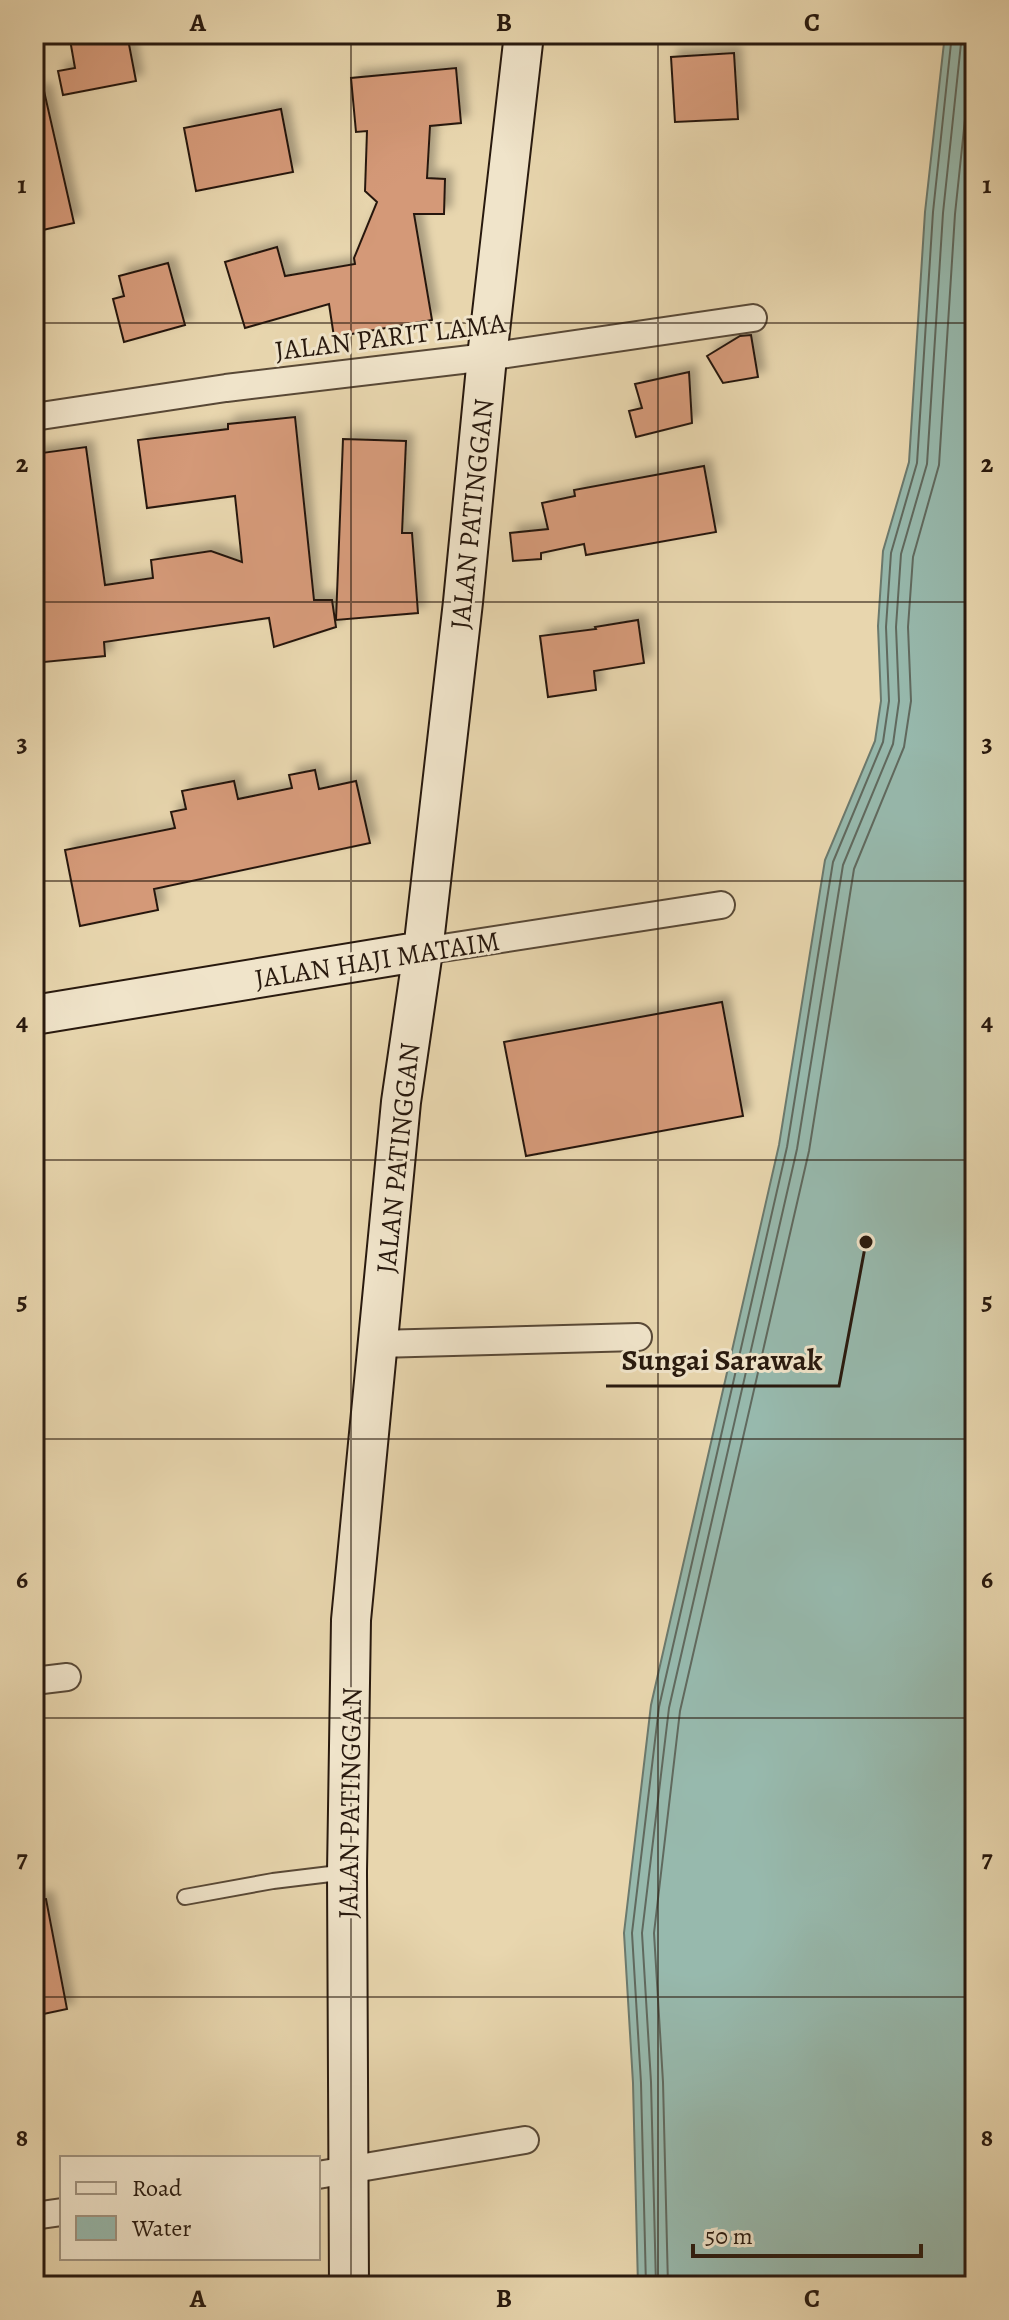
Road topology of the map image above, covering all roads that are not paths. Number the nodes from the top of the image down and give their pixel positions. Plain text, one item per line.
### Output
1 (524, 34) edge
2 (753, 318) dead end
3 (487, 357) junction
4 (34, 417) edge
5 (721, 905) dead end
6 (423, 951) junction
7 (34, 1015) edge
8 (638, 1337) dead end
9 (377, 1344) junction
10 (67, 1677) dead end
11 (34, 1681) edge
12 (347, 1872) junction
13 (185, 1897) dead end
14 (525, 2140) dead end
15 (334, 2172) edge
16 (60, 2212) edge
17 (34, 2216) edge
18 (349, 2286) edge

1 - 3 main road, JALAN PATINGGAN
2 - 3 street, JALAN PARIT LAMA
3 - 4 street, JALAN PARIT LAMA
3 - 6 main road, JALAN PATINGGAN
5 - 6 street, JALAN HAJI MATAIM
6 - 7 main road, JALAN HAJI MATAIM
6 - 9 main road, JALAN PATINGGAN
8 - 9 street
9 - 12 main road, JALAN PATINGGAN
10 - 11 street
12 - 13 lane
12 - 15 main road, JALAN PATINGGAN
14 - 15 street
15 - 18 main road, JALAN PATINGGAN
16 - 17 street

